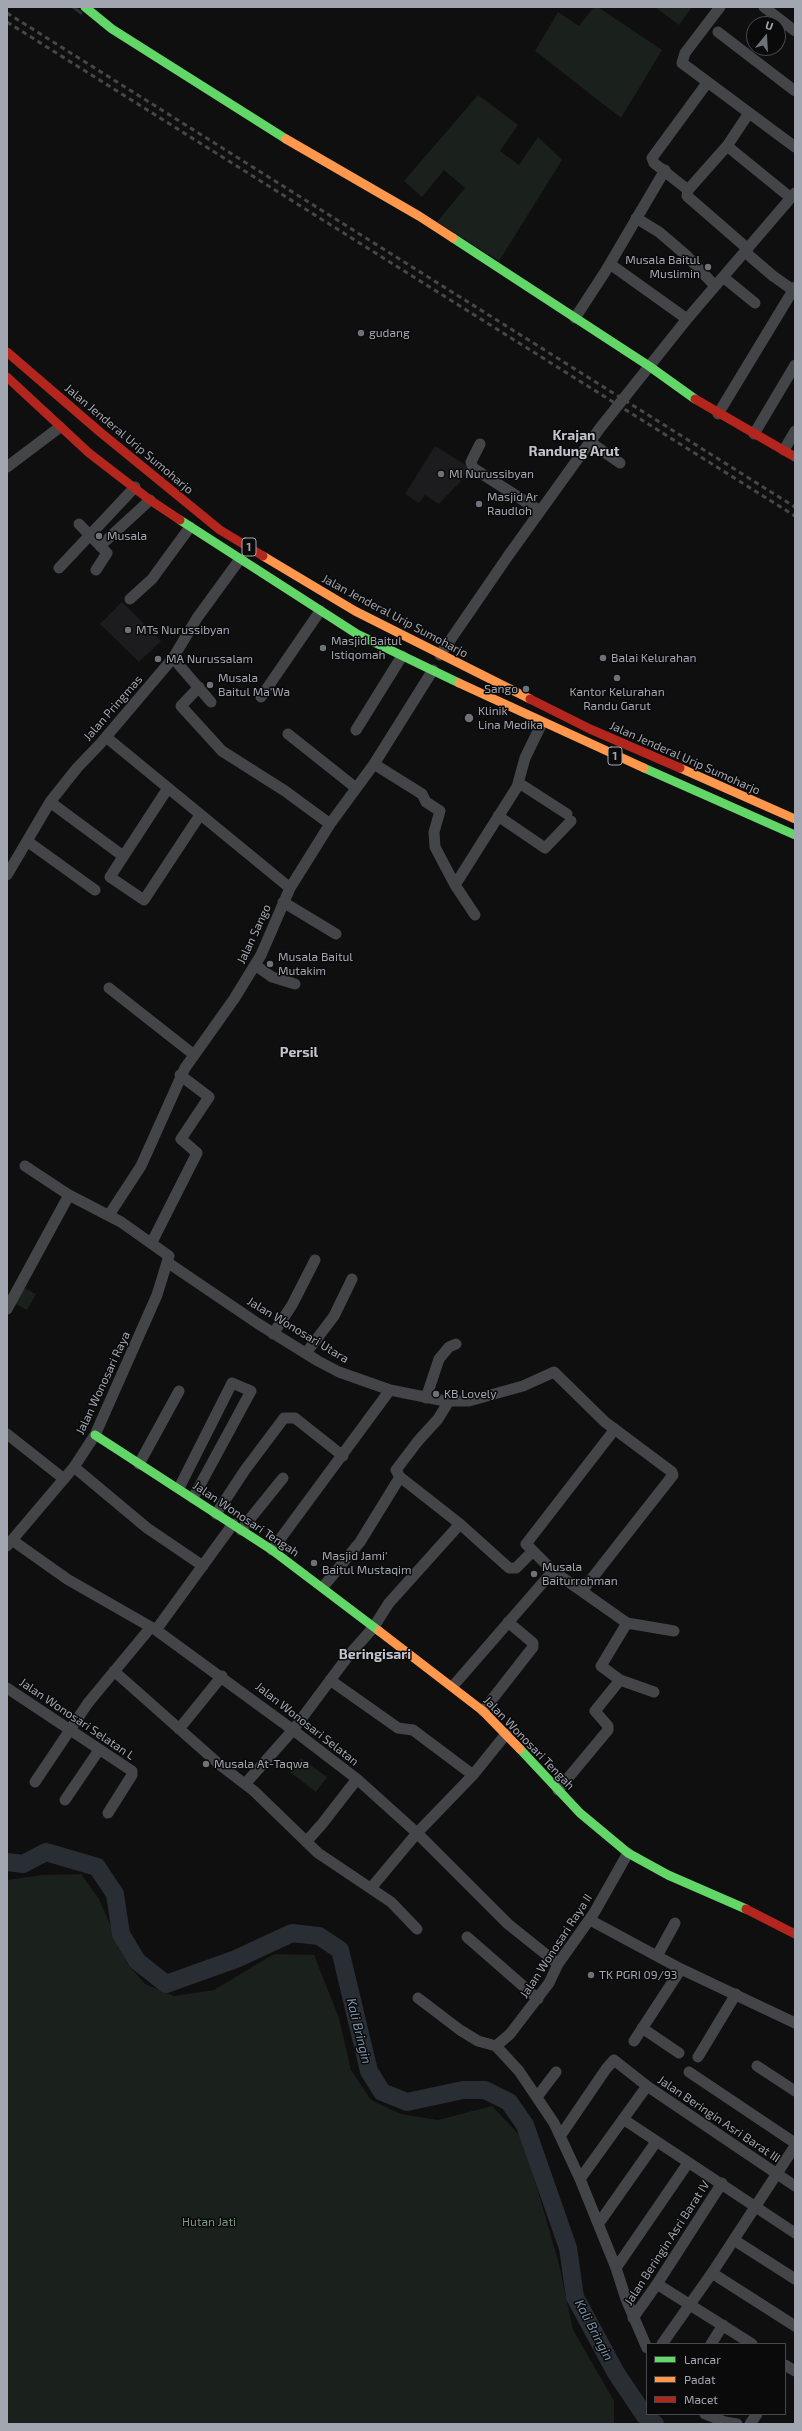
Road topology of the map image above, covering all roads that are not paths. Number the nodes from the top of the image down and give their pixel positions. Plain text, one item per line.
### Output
1 (85, 7) edge
2 (720, 7) edge
3 (764, 7) edge
4 (795, 31) edge
5 (718, 32) dead end
6 (706, 83) junction
7 (795, 91) edge
8 (749, 113) junction
9 (726, 146) junction
10 (795, 147) edge
11 (665, 170) junction
12 (688, 190) junction
13 (793, 196) edge
14 (636, 218) junction
15 (746, 251) junction
16 (610, 264) junction
17 (723, 278) junction
18 (715, 286) junction
19 (794, 288) edge
20 (755, 303) dead end
21 (575, 318) junction
22 (687, 320) junction
23 (7, 352) edge
24 (795, 365) edge
25 (648, 368) junction
26 (7, 377) edge
27 (718, 414) junction
28 (60, 427) junction
29 (795, 431) edge
30 (754, 434) junction
31 (590, 442) junction
32 (480, 444) dead end
33 (784, 450) junction
34 (795, 457) edge
35 (620, 463) dead end
36 (7, 466) edge
37 (135, 487) junction
38 (150, 500) junction
39 (540, 512) junction
40 (79, 524) dead end
41 (190, 527) junction
42 (90, 536) junction
43 (100, 546) junction
44 (240, 559) junction
45 (59, 568) dead end
46 (96, 570) dead end
47 (130, 598) dead end
48 (320, 611) junction
49 (440, 655) junction
50 (402, 656) junction
51 (173, 658) junction
52 (433, 670) junction
53 (199, 687) junction
54 (261, 697) dead end
55 (211, 702) dead end
56 (542, 723) junction
57 (356, 730) dead end
58 (288, 734) dead end
59 (106, 737) junction
60 (374, 764) junction
61 (519, 783) junction
62 (168, 788) junction
63 (356, 788) junction
64 (50, 802) junction
65 (200, 815) junction
66 (498, 816) junction
67 (795, 819) edge
68 (330, 824) junction
69 (795, 835) edge
70 (27, 841) junction
71 (122, 856) junction
72 (7, 875) edge
73 (455, 885) junction
74 (290, 888) junction
75 (95, 890) dead end
76 (283, 902) junction
77 (475, 915) dead end
78 (336, 934) dead end
79 (255, 965) junction
80 (295, 984) dead end
81 (108, 988) dead end
82 (193, 1054) junction
83 (180, 1075) junction
84 (25, 1166) dead end
85 (69, 1194) junction
86 (109, 1215) junction
87 (152, 1242) junction
88 (168, 1259) junction
89 (315, 1260) dead end
90 (352, 1279) dead end
91 (7, 1309) edge
92 (273, 1334) junction
93 (456, 1344) dead end
94 (306, 1353) junction
95 (179, 1390) dead end
96 (390, 1390) junction
97 (426, 1398) junction
98 (449, 1401) junction
99 (615, 1429) junction
100 (7, 1434) edge
101 (95, 1435) junction
102 (343, 1456) junction
103 (139, 1464) junction
104 (74, 1466) junction
105 (400, 1477) junction
106 (283, 1478) dead end
107 (64, 1479) junction
108 (179, 1488) junction
109 (193, 1498) junction
110 (216, 1514) junction
111 (460, 1524) junction
112 (237, 1527) junction
113 (10, 1543) edge
114 (272, 1550) junction
115 (533, 1551) junction
116 (203, 1566) junction
117 (553, 1571) junction
118 (323, 1587) junction
119 (582, 1591) junction
120 (508, 1622) junction
121 (627, 1623) junction
122 (153, 1628) junction
123 (372, 1628) junction
124 (674, 1631) dead end
125 (114, 1671) junction
126 (222, 1676) junction
127 (330, 1680) junction
128 (620, 1680) junction
129 (453, 1686) junction
130 (7, 1688) edge
131 (654, 1692) dead end
132 (483, 1711) junction
133 (179, 1729) junction
134 (70, 1730) junction
135 (293, 1730) junction
136 (506, 1734) junction
137 (99, 1750) junction
138 (473, 1775) junction
139 (357, 1779) junction
140 (35, 1782) dead end
141 (245, 1784) junction
142 (558, 1790) junction
143 (65, 1800) dead end
144 (108, 1814) dead end
145 (417, 1833) junction
146 (306, 1842) junction
147 (628, 1853) junction
148 (371, 1888) junction
149 (590, 1920) junction
150 (675, 1923) dead end
151 (417, 1929) dead end
152 (795, 1934) edge
153 (467, 1937) dead end
154 (657, 1956) junction
155 (558, 1964) junction
156 (681, 1969) junction
157 (736, 1994) junction
158 (418, 1998) dead end
159 (538, 1999) junction
160 (795, 2023) edge
161 (642, 2028) junction
162 (634, 2040) dead end
163 (496, 2046) junction
164 (678, 2053) dead end
165 (698, 2057) dead end
166 (757, 2066) dead end
167 (556, 2072) dead end
168 (689, 2072) dead end
169 (647, 2086) junction
170 (795, 2091) edge
171 (537, 2097) junction
172 (624, 2119) junction
173 (561, 2135) junction
174 (656, 2142) junction
175 (795, 2143) edge
176 (795, 2146) edge
177 (688, 2163) junction
178 (776, 2174) junction
179 (580, 2178) junction
180 (722, 2183) junction
181 (795, 2186) edge
182 (755, 2207) junction
183 (599, 2223) junction
184 (795, 2233) edge
185 (734, 2240) junction
186 (616, 2268) junction
187 (712, 2273) junction
188 (795, 2279) edge
189 (657, 2284) junction
190 (690, 2304) junction
191 (633, 2318) junction
192 (723, 2325) junction
193 (795, 2326) edge
194 (663, 2343) edge
195 (712, 2343) edge
196 (750, 2343) edge
197 (646, 2346) edge
198 (710, 2415) edge
199 (756, 2415) edge
200 (737, 2424) edge
201 (750, 2424) edge

1 - 21 main road
2 - 6 street
3 - 4 street
5 - 7 street
6 - 8 street
6 - 11 street
8 - 9 street
8 - 10 street
9 - 12 street
9 - 13 street
11 - 12 street
11 - 14 street
12 - 15 street
13 - 15 street
14 - 16 street
14 - 18 street
15 - 17 street
15 - 19 street
16 - 21 street
16 - 22 street
17 - 18 street
17 - 20 street
18 - 22 street
19 - 27 street
21 - 25 main road
22 - 25 street
23 - 49 main road, Jalan Jenderal Urip Sumoharjo / 1
24 - 30 street
25 - 27 main road
25 - 31 street
26 - 28 main road, 1
27 - 30 main road
28 - 36 street
28 - 37 main road, 1
29 - 33 street
30 - 33 main road
31 - 35 street
31 - 39 street
32 - 39 street
33 - 34 main road
37 - 38 main road, 1
37 - 42 street
38 - 41 main road, 1
38 - 43 street
39 - 49 street
40 - 42 street
41 - 44 main road, 1
41 - 47 street
42 - 43 street
42 - 45 street
43 - 46 street
44 - 48 main road, 1
44 - 51 street, Jalan Pringmas
48 - 50 main road, 1
48 - 54 street
49 - 67 main road, Jalan Jenderal Urip Sumoharjo / 1
50 - 52 main road, 1
50 - 57 street
51 - 53 street
51 - 59 street, Jalan Pringmas
52 - 56 main road, 1
52 - 60 street, Jalan Sango
53 - 55 street
53 - 68 street
56 - 61 street
56 - 69 main road, 1
58 - 63 street
59 - 62 street
59 - 64 street, Jalan Pringmas
60 - 63 street, Jalan Sango
60 - 73 street
61 - 66 street
61 - 66 street
62 - 65 street
62 - 71 street
63 - 68 street, Jalan Sango
64 - 70 street, Jalan Pringmas
64 - 71 street
65 - 71 street
65 - 74 street
66 - 73 street
68 - 74 street, Jalan Sango
70 - 72 street, Jalan Pringmas
70 - 75 street
73 - 77 street
74 - 76 street, Jalan Sango
76 - 78 street
76 - 79 street, Jalan Sango
79 - 80 street
79 - 82 street, Jalan Sango
81 - 82 street
82 - 83 street, Jalan Sango
83 - 86 street, Jalan Sango
83 - 87 street
84 - 85 street, Jalan Wonosari Utara
85 - 86 street, Jalan Wonosari Utara
85 - 91 street
86 - 87 street, Jalan Wonosari Utara
87 - 88 street, Jalan Wonosari Utara
88 - 92 street, Jalan Wonosari Utara
88 - 101 street, Jalan Wonosari Raya
89 - 92 street
90 - 94 street
92 - 94 street, Jalan Wonosari Utara
93 - 97 street
94 - 96 street, Jalan Wonosari Utara
95 - 103 street
96 - 97 street, Jalan Wonosari Utara
96 - 102 street
97 - 98 street, Jalan Wonosari Utara
98 - 99 street, Jalan Wonosari Utara
98 - 105 street
99 - 115 street
99 - 119 street, Jalan Wonosari Utara
100 - 107 street
101 - 103 main road, Jalan Wonosari Tengah
101 - 104 street, Jalan Wonosari Raya
102 - 110 street
102 - 114 street
103 - 108 main road, Jalan Wonosari Tengah
104 - 107 street, Jalan Wonosari Raya
104 - 116 street
105 - 111 street
105 - 118 street
106 - 112 street
107 - 113 street, Jalan Wonosari Raya
108 - 109 main road, Jalan Wonosari Tengah
108 - 109 street
109 - 110 main road, Jalan Wonosari Tengah
110 - 112 main road, Jalan Wonosari Tengah
111 - 115 street
111 - 123 street
112 - 114 main road, Jalan Wonosari Tengah
112 - 116 street
113 - 122 street, Jalan Wonosari Selatan
114 - 118 main road, Jalan Wonosari Tengah
115 - 117 street
116 - 122 street
117 - 119 street
117 - 120 street
118 - 123 main road, Jalan Wonosari Tengah
119 - 121 street
120 - 129 street
120 - 132 street
121 - 124 street
121 - 128 street
122 - 125 street
122 - 126 street, Jalan Wonosari Selatan
123 - 127 street
123 - 129 main road, Jalan Wonosari Tengah
125 - 133 street
125 - 134 street
126 - 133 street
126 - 135 street, Jalan Wonosari Selatan
127 - 135 street
127 - 138 street
128 - 131 street
128 - 142 street
129 - 132 main road, Jalan Wonosari Tengah
130 - 134 street, Jalan Wonosari Selatan L
132 - 136 main road, Jalan Wonosari Tengah
133 - 141 street
134 - 137 street, Jalan Wonosari Selatan L
134 - 140 street
135 - 139 street, Jalan Wonosari Selatan
135 - 141 street
136 - 138 street
136 - 142 main road, Jalan Wonosari Tengah
137 - 143 street
137 - 144 street, Jalan Wonosari Selatan L
138 - 145 street
139 - 145 street, Jalan Wonosari Selatan
139 - 146 street
141 - 146 street
142 - 147 main road, Jalan Wonosari Tengah
145 - 148 street
145 - 155 street, Jalan Wonosari Selatan
146 - 148 street
147 - 149 street, Jalan Wonosari Raya II
147 - 152 main road, Jalan Wonosari Tengah
148 - 151 street
149 - 154 street
149 - 155 street, Jalan Wonosari Raya II
150 - 154 street
153 - 159 street
154 - 156 street
155 - 159 street, Jalan Wonosari Raya II
156 - 157 street
156 - 161 street
157 - 160 street
157 - 165 street
158 - 163 street
159 - 163 street, Jalan Wonosari Raya II
161 - 162 street
161 - 164 street
163 - 171 street
166 - 170 street
167 - 171 street
168 - 175 street
169 - 172 street
169 - 173 street, Jalan Beringin Asri Barat III
169 - 178 street, Jalan Beringin Asri Barat III
171 - 173 street
172 - 174 street
172 - 179 street
173 - 179 street
174 - 177 street
174 - 183 street
176 - 178 street
177 - 180 street
177 - 186 street
178 - 181 street, Jalan Beringin Asri Barat III
178 - 182 street
179 - 183 street
180 - 182 street
180 - 189 street, Jalan Beringin Asri Barat IV
182 - 184 street
182 - 185 street
183 - 186 street
185 - 187 street
185 - 188 street
186 - 191 street
187 - 190 street
187 - 193 street
189 - 190 street
189 - 191 street, Jalan Beringin Asri Barat IV
190 - 192 street
190 - 194 street
191 - 197 street
192 - 195 street
192 - 196 street
198 - 200 street
199 - 201 street

